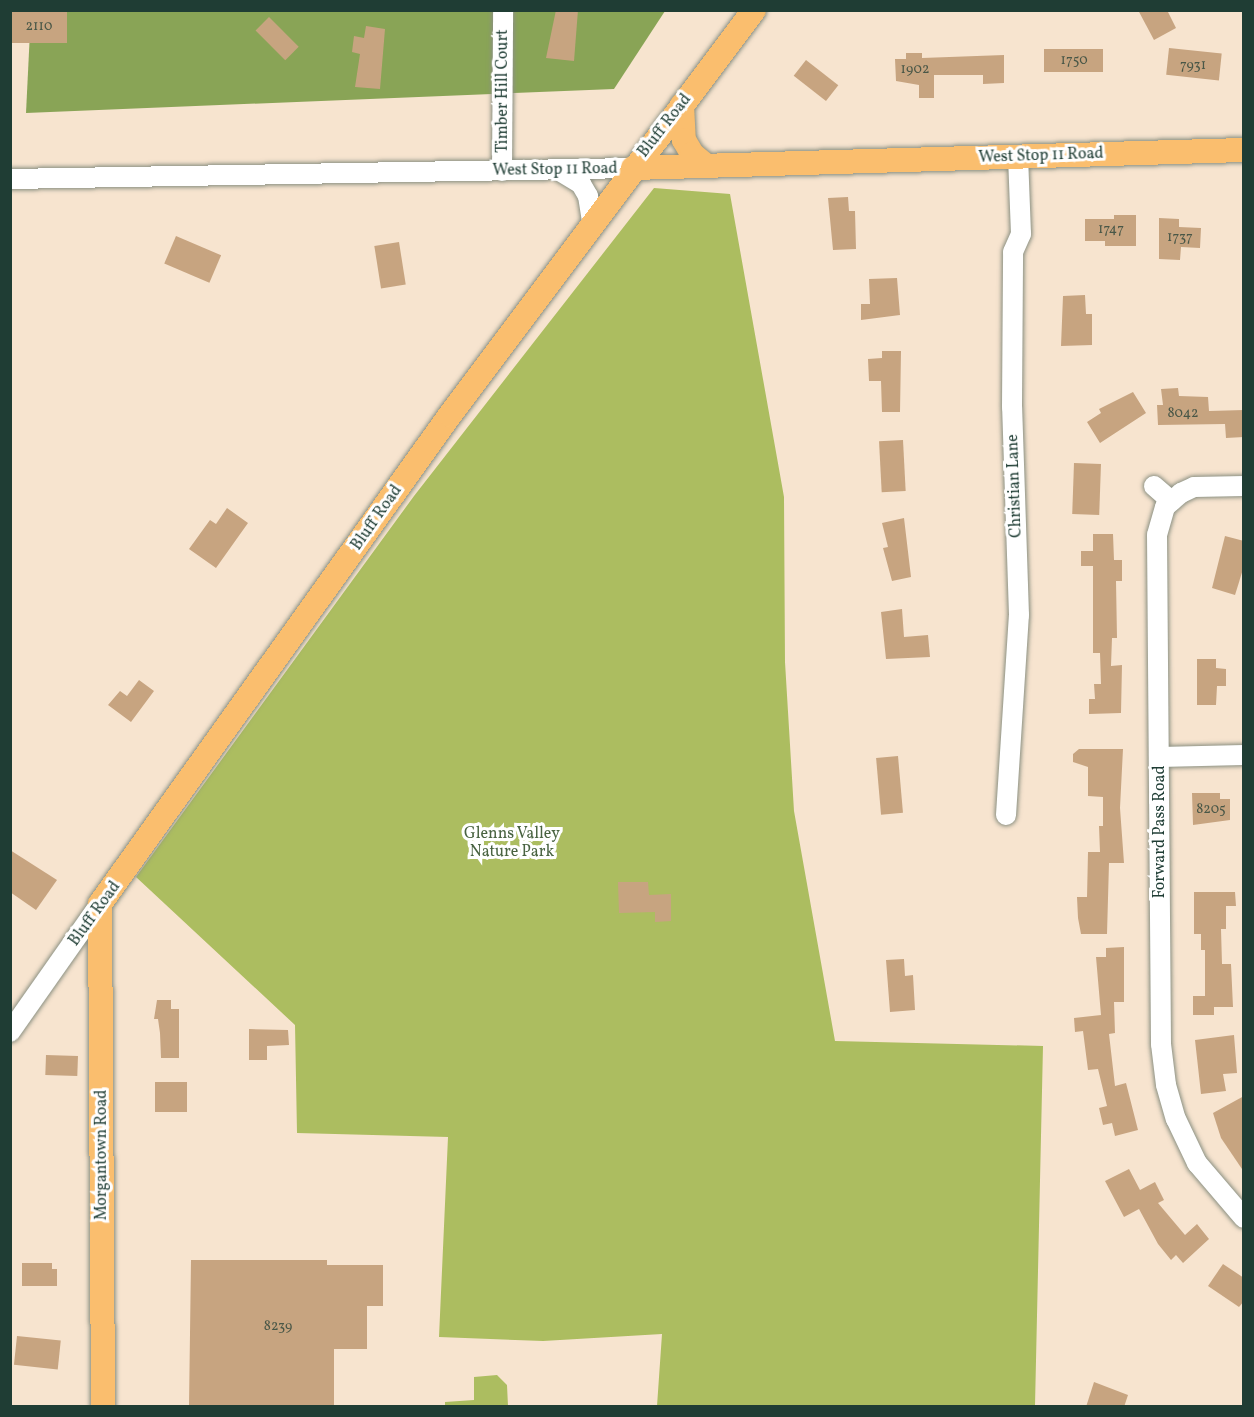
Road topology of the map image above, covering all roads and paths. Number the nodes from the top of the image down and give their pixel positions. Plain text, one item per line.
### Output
1 (503, 10) edge
2 (754, 10) edge
3 (682, 105) junction
4 (1244, 150) edge
5 (1018, 157) junction
6 (707, 166) junction
7 (633, 168) junction
8 (558, 170) junction
9 (502, 171) junction
10 (10, 179) edge
11 (592, 222) junction
12 (1154, 486) dead end
13 (1244, 486) edge
14 (1172, 501) junction
15 (1244, 755) edge
16 (1159, 757) junction
17 (1006, 815) dead end
18 (100, 904) junction
19 (10, 1032) edge
20 (1244, 1218) edge
21 (103, 1407) edge

1 - 9 street, Timber Hill Court
2 - 3 main road, Bluff Road
3 - 6 main road
3 - 7 main road, Bluff Road
4 - 5 main road, West Stop 11 Road
5 - 6 main road, West Stop 11 Road
5 - 17 street, Christian Lane
6 - 7 main road, West Stop 11 Road
7 - 8 street, West Stop 11 Road
7 - 11 main road, Bluff Road
8 - 9 street, West Stop 11 Road
8 - 11 street
9 - 10 street, West Stop 11 Road
11 - 18 main road, Bluff Road
12 - 14 street
13 - 14 street
14 - 16 street, Forward Pass Road
15 - 16 street
16 - 20 street, Forward Pass Road
18 - 19 street, Bluff Road
18 - 21 main road, Morgantown Road

